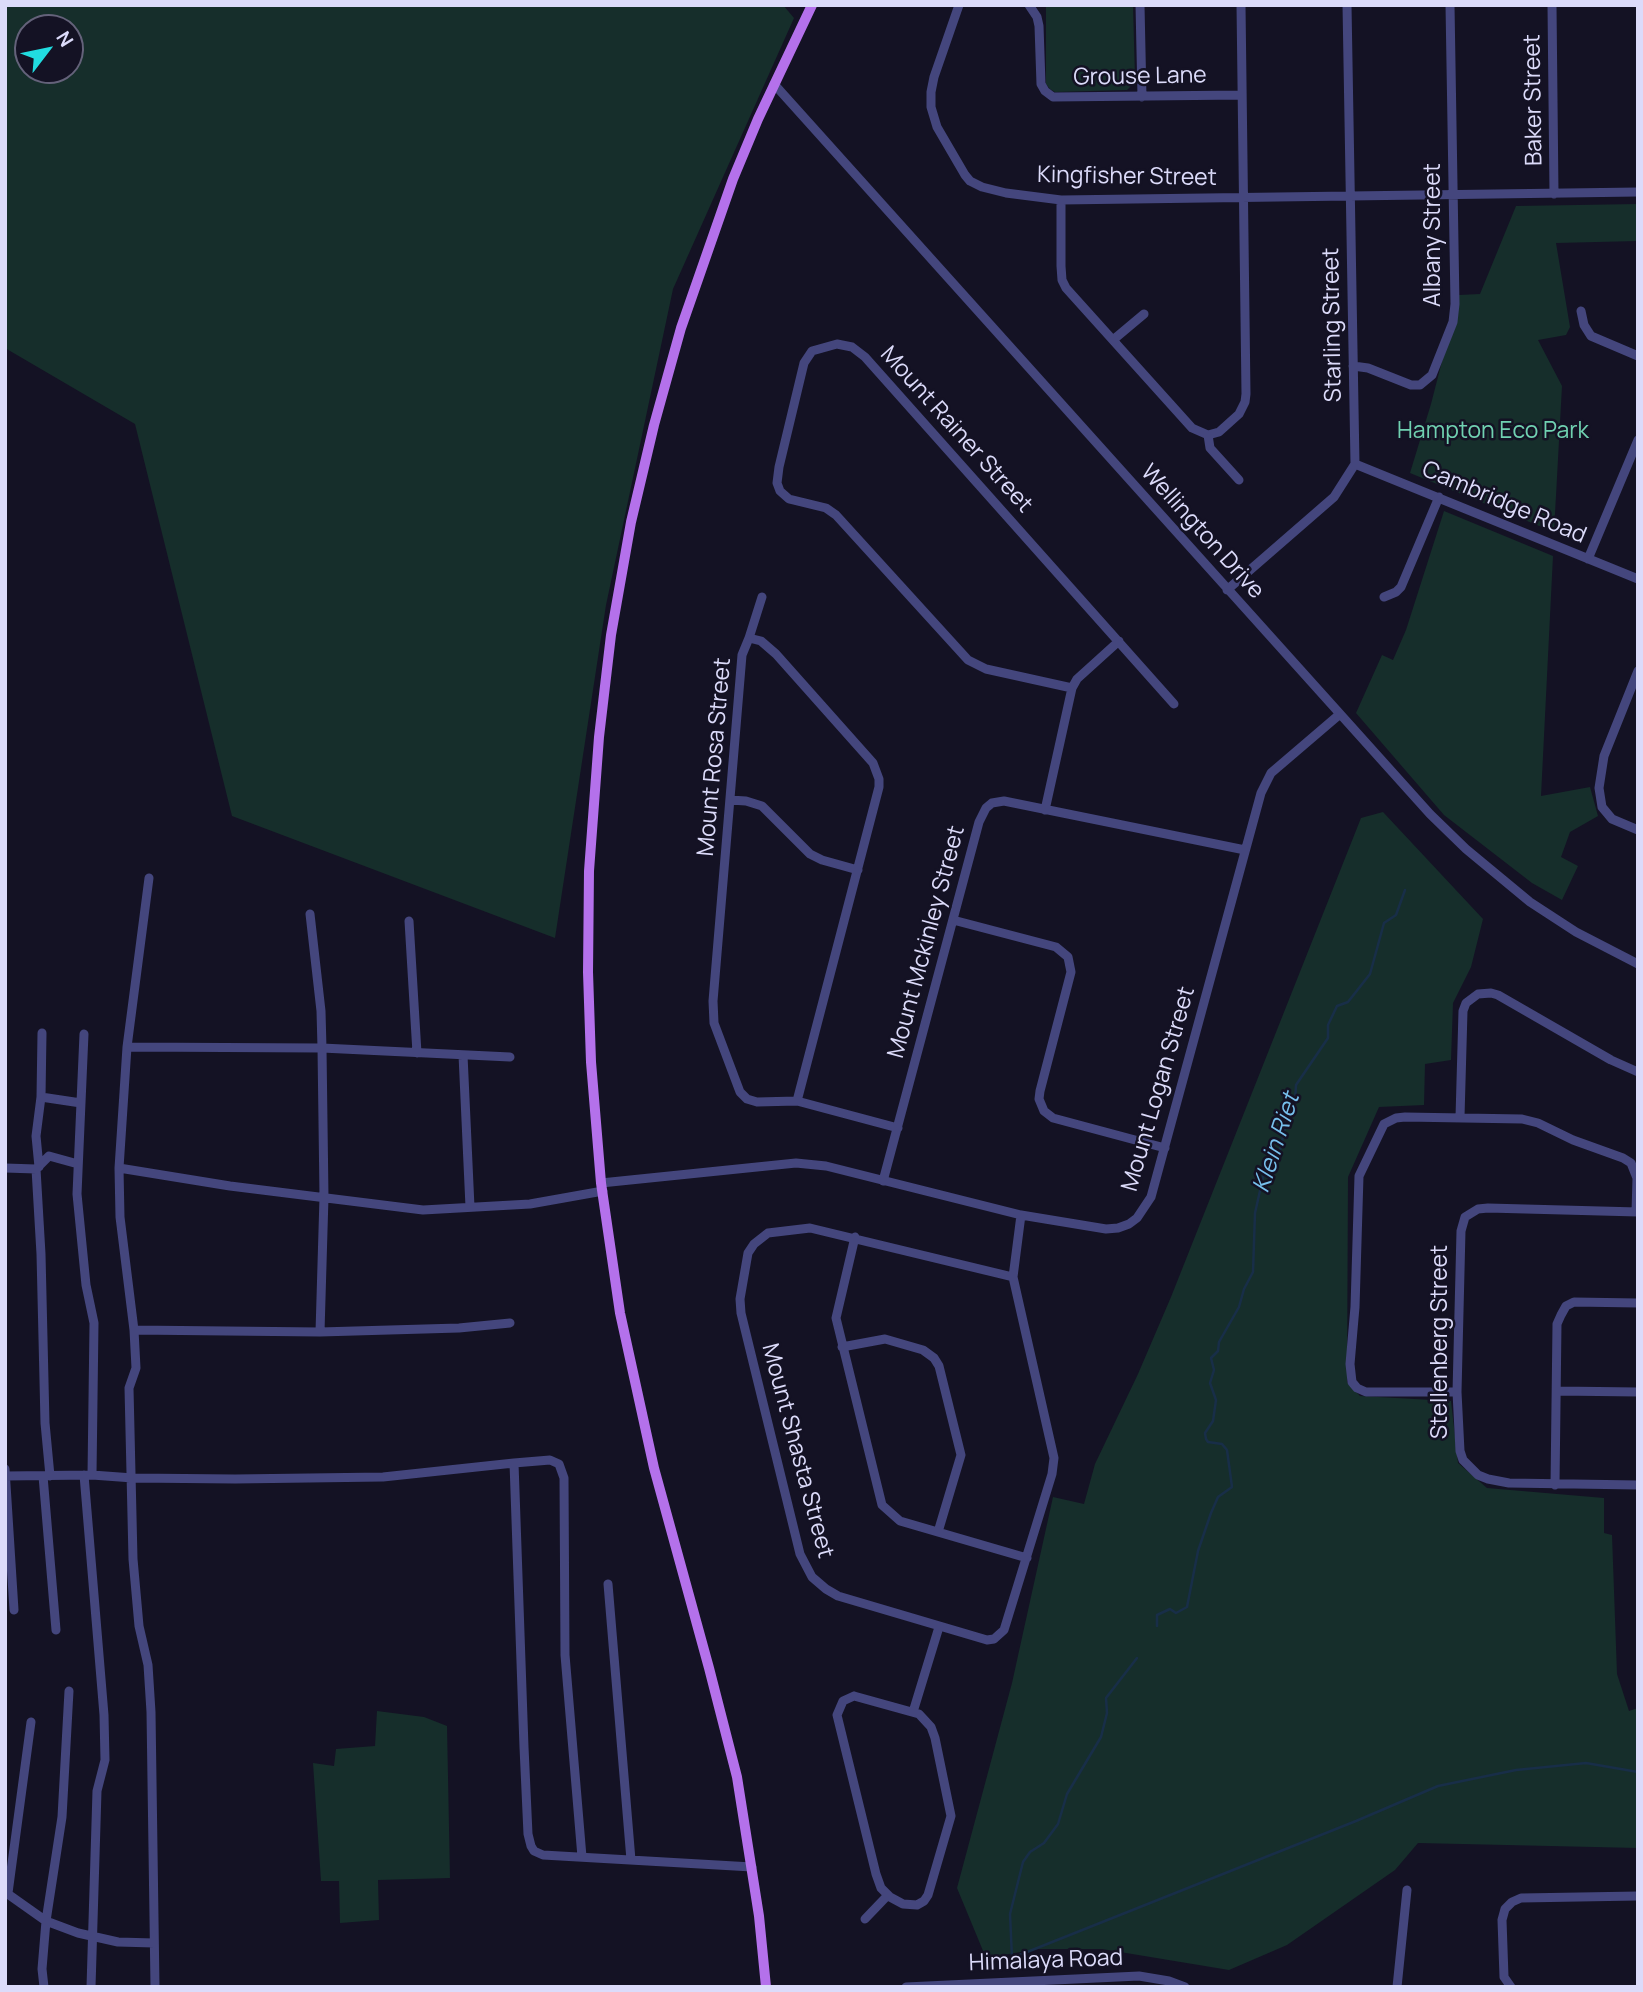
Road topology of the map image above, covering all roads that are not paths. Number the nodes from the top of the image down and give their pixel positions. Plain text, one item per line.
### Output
1 (812, 5) edge
2 (959, 5) edge
3 (1030, 5) edge
4 (1140, 5) edge
5 (1241, 5) edge
6 (1348, 5) edge
7 (1450, 5) edge
8 (1552, 5) edge
9 (774, 84) junction
10 (1242, 95) junction
11 (1142, 97) junction
12 (1638, 192) edge
13 (1555, 194) junction
14 (1454, 195) junction
15 (1350, 196) junction
16 (1244, 198) junction
17 (1061, 200) junction
18 (1581, 311) dead end
19 (1144, 314) dead end
20 (1113, 341) junction
21 (1638, 356) edge
22 (1353, 366) junction
23 (1208, 435) junction
24 (1638, 440) edge
25 (1355, 464) junction
26 (1239, 480) dead end
27 (1439, 497) junction
28 (1588, 559) junction
29 (1638, 579) edge
30 (1227, 590) junction
31 (762, 597) dead end
32 (1384, 597) dead end
33 (749, 638) junction
34 (1119, 641) junction
35 (1637, 676) edge
36 (1072, 688) junction
37 (1174, 704) dead end
38 (1340, 714) junction
39 (730, 800) junction
40 (1045, 810) junction
41 (1638, 830) edge
42 (1245, 850) junction
43 (858, 870) junction
44 (149, 878) dead end
45 (310, 914) dead end
46 (954, 920) junction
47 (409, 921) dead end
48 (1638, 964) edge
49 (42, 1033) dead end
50 (84, 1034) dead end
51 (127, 1047) junction
52 (322, 1048) junction
53 (417, 1053) junction
54 (463, 1055) junction
55 (510, 1057) dead end
56 (1638, 1072) edge
57 (41, 1097) junction
58 (797, 1101) junction
59 (81, 1103) junction
60 (1461, 1117) junction
61 (898, 1128) junction
62 (1165, 1148) junction
63 (78, 1164) junction
64 (5, 1168) edge
65 (38, 1168) junction
66 (119, 1168) junction
67 (883, 1181) junction
68 (602, 1187) junction
69 (324, 1197) junction
70 (470, 1207) junction
71 (1637, 1212) edge
72 (1021, 1215) junction
73 (855, 1237) junction
74 (1013, 1277) junction
75 (1638, 1303) edge
76 (510, 1323) dead end
77 (134, 1330) junction
78 (320, 1332) junction
79 (842, 1347) junction
80 (1558, 1391) junction
81 (1457, 1392) junction
82 (1638, 1392) edge
83 (514, 1463) junction
84 (5, 1469) edge
85 (88, 1475) junction
86 (6, 1476) edge
87 (47, 1476) junction
88 (133, 1478) junction
89 (1555, 1485) junction
90 (1638, 1485) edge
91 (939, 1532) junction
92 (1027, 1558) junction
93 (608, 1584) dead end
94 (15, 1610) dead end
95 (939, 1627) junction
96 (56, 1630) dead end
97 (69, 1691) dead end
98 (913, 1712) junction
99 (31, 1722) dead end
100 (582, 1857) junction
101 (631, 1860) junction
102 (752, 1867) junction
103 (1407, 1890) dead end
104 (7, 1893) edge
105 (888, 1895) junction
106 (1638, 1896) edge
107 (865, 1919) dead end
108 (46, 1921) junction
109 (93, 1937) junction
110 (154, 1943) junction
111 (44, 1987) edge
112 (91, 1987) edge
113 (155, 1987) edge
114 (766, 1987) edge
115 (906, 1987) edge
116 (1185, 1987) edge
117 (1397, 1987) edge
118 (1511, 1987) edge

1 - 9 main road
2 - 17 street, Kingfisher Street
3 - 11 street, Grouse Lane
4 - 11 street
5 - 10 street
6 - 15 street, Starling Street
7 - 14 street, Albany Street
8 - 13 street, Baker Street
9 - 30 street, Wellington Drive
9 - 68 main road
10 - 11 street, Grouse Lane
10 - 16 street
12 - 13 street, Kingfisher Street
13 - 14 street, Kingfisher Street
14 - 15 street, Kingfisher Street
14 - 22 street, Albany Street
15 - 16 street, Kingfisher Street
15 - 22 street, Starling Street
16 - 17 street, Kingfisher Street
16 - 23 street
17 - 20 street
18 - 21 street
19 - 20 street
20 - 23 street
22 - 25 street, Starling Street
23 - 26 street
24 - 28 street
25 - 27 street, Cambridge Road
25 - 30 street
27 - 28 street, Cambridge Road
27 - 32 street
28 - 29 street, Cambridge Road
30 - 38 street, Wellington Drive
31 - 33 street
33 - 39 street, Mount Rosa Street
33 - 43 street, Mount Rosa Street
34 - 36 street
34 - 36 street, Mount Rainer Street
34 - 37 street, Mount Rainer Street
35 - 41 street
36 - 40 street
38 - 42 street, Mount Logan Street
38 - 48 street, Wellington Drive
39 - 43 street
39 - 58 street, Mount Rosa Street
40 - 42 street, Mount Mckinley Street
40 - 46 street, Mount Mckinley Street
42 - 62 street, Mount Logan Street
43 - 58 street, Mount Rosa Street
44 - 51 street
45 - 52 street
46 - 61 street, Mount Mckinley Street
46 - 62 street
47 - 53 street
49 - 57 street
50 - 59 street
51 - 52 street
51 - 66 street
52 - 53 street
52 - 69 street
53 - 54 street
54 - 55 street
54 - 70 street
56 - 60 street
57 - 59 street
57 - 65 street
58 - 61 street, Mount Rosa Street
59 - 63 street
60 - 71 street
60 - 81 street
61 - 67 street, Mount Mckinley Street
62 - 72 street, Mount Logan Street
63 - 65 street
63 - 85 street
64 - 65 street
65 - 87 street
66 - 69 street, Mount Logan Street
66 - 77 street
67 - 68 street, Mount Logan Street
67 - 72 street, Mount Logan Street
68 - 70 street, Mount Logan Street
68 - 102 main road
69 - 70 street, Mount Logan Street
69 - 78 street
71 - 81 street, Stellenberg Street
72 - 74 street, Mount Shasta Street
73 - 74 street, Mount Shasta Street
73 - 79 street
73 - 95 street, Mount Shasta Street
74 - 92 street, Mount Shasta Street
75 - 80 street
76 - 78 street
77 - 78 street
77 - 88 street
79 - 91 street
79 - 91 street
80 - 82 street
80 - 89 street
81 - 89 street, Stellenberg Street
83 - 88 street
83 - 100 street
83 - 100 street
84 - 86 street
85 - 87 street
85 - 88 street
85 - 109 street
86 - 87 street
86 - 94 street
87 - 96 street
88 - 110 street
89 - 90 street, Stellenberg Street
91 - 92 street
92 - 95 street, Mount Shasta Street
93 - 101 street
95 - 98 street
97 - 108 street
98 - 105 street
98 - 105 street
99 - 104 street
100 - 101 street
101 - 102 street
102 - 114 main road
103 - 117 street
104 - 108 street
105 - 107 street
106 - 118 street
108 - 109 street
108 - 111 street
109 - 110 street
109 - 112 street
110 - 113 street
115 - 116 street, Himalaya Road

